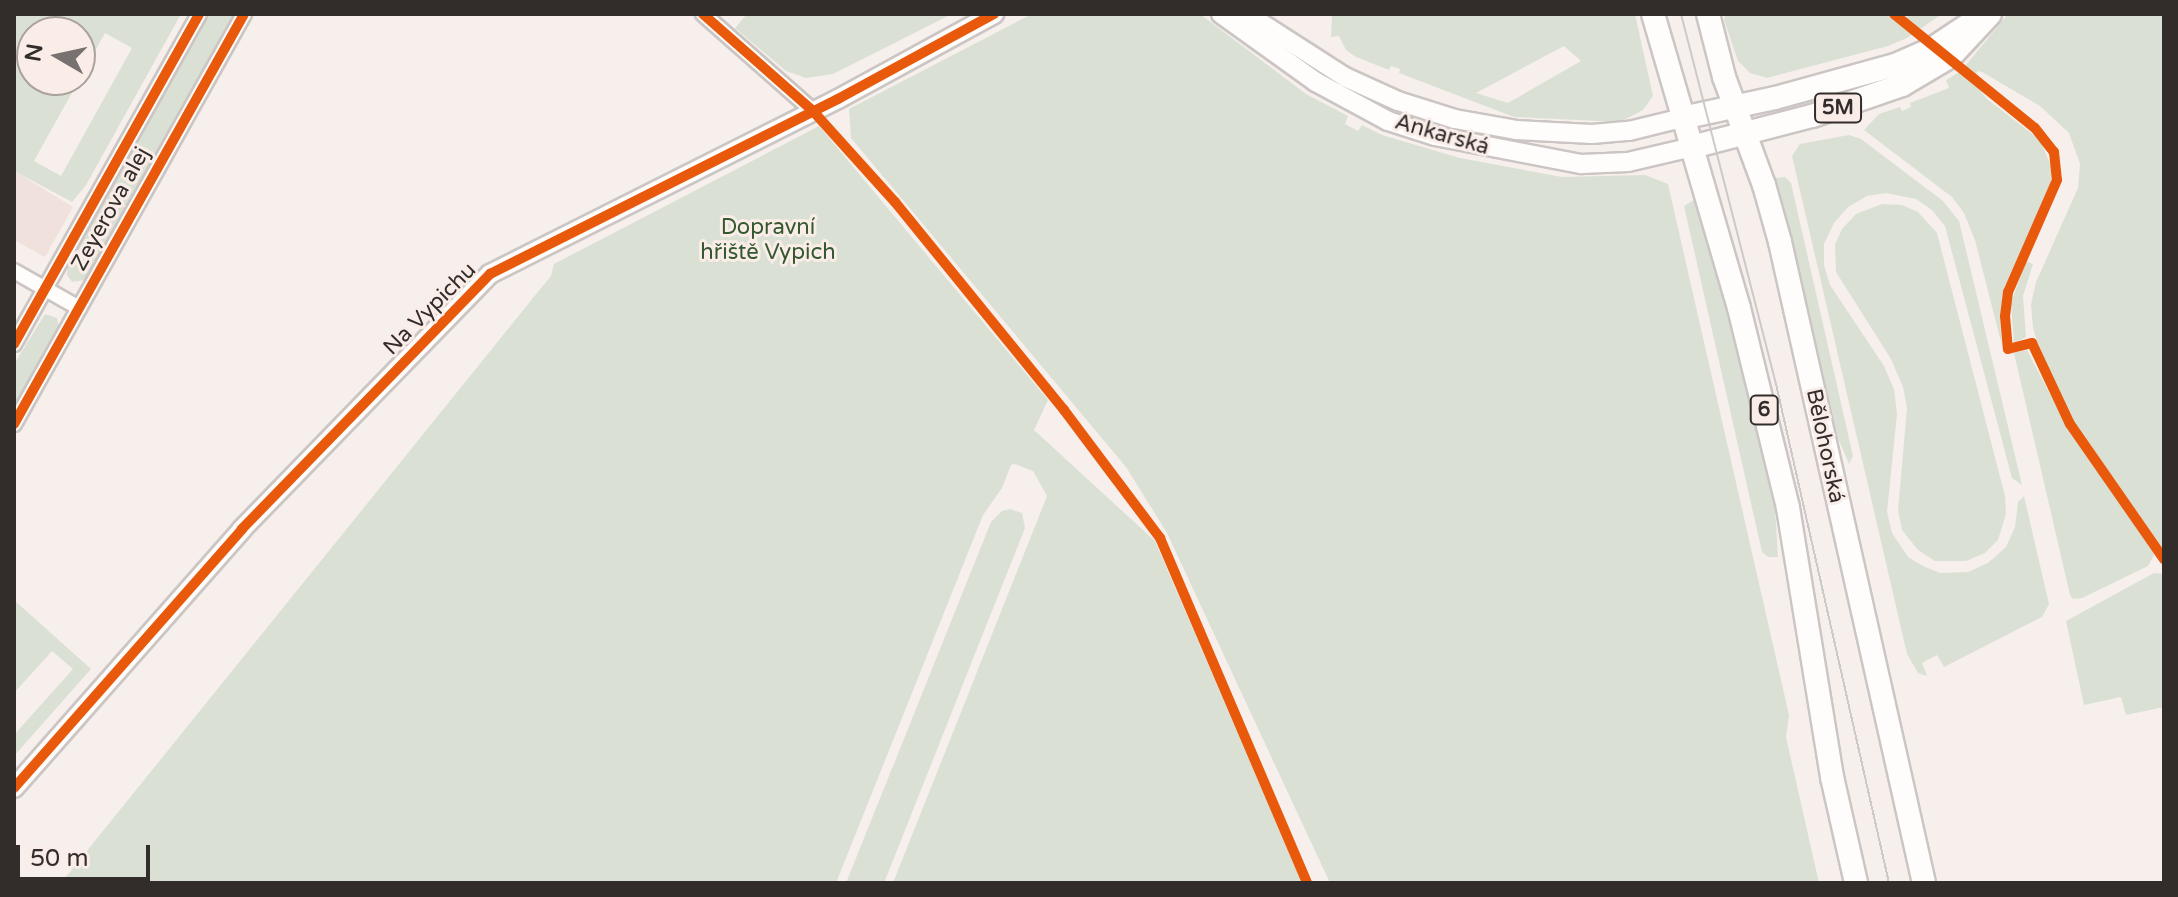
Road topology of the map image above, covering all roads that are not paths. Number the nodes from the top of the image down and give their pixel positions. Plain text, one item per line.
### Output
1 (199, 14) edge
2 (244, 14) edge
3 (703, 14) edge
4 (994, 14) edge
5 (1221, 14) edge
6 (1247, 14) edge
7 (1653, 14) edge
8 (1708, 14) edge
9 (1983, 14) edge
10 (1990, 14) edge
11 (1735, 108) junction
12 (813, 111) junction
13 (1682, 118) junction
14 (1745, 134) junction
15 (1692, 147) junction
16 (14, 271) edge
17 (45, 289) junction
18 (79, 308) junction
19 (14, 344) edge
20 (14, 424) edge
21 (14, 788) edge
22 (1856, 883) edge
23 (1924, 883) edge

1 - 17 street, Zeyerova alej
2 - 18 street, Zeyerova alej
3 - 12 street
4 - 12 street, Na Vypichu
5 - 15 street, Ankarská
6 - 13 street, Ankarská
7 - 13 main road, 6
8 - 11 main road, Bělohorská / 6
9 - 11 main road, 5M
10 - 14 main road, 5M
11 - 13 main road, 5M
11 - 14 main road, Bělohorská / 6
12 - 21 street, Na Vypichu
13 - 15 main road, 6
14 - 15 main road, 5M
14 - 23 main road, Bělohorská / 6
15 - 22 main road, 6
16 - 17 street
17 - 18 street
17 - 19 street, Zeyerova alej
18 - 20 street, Zeyerova alej

